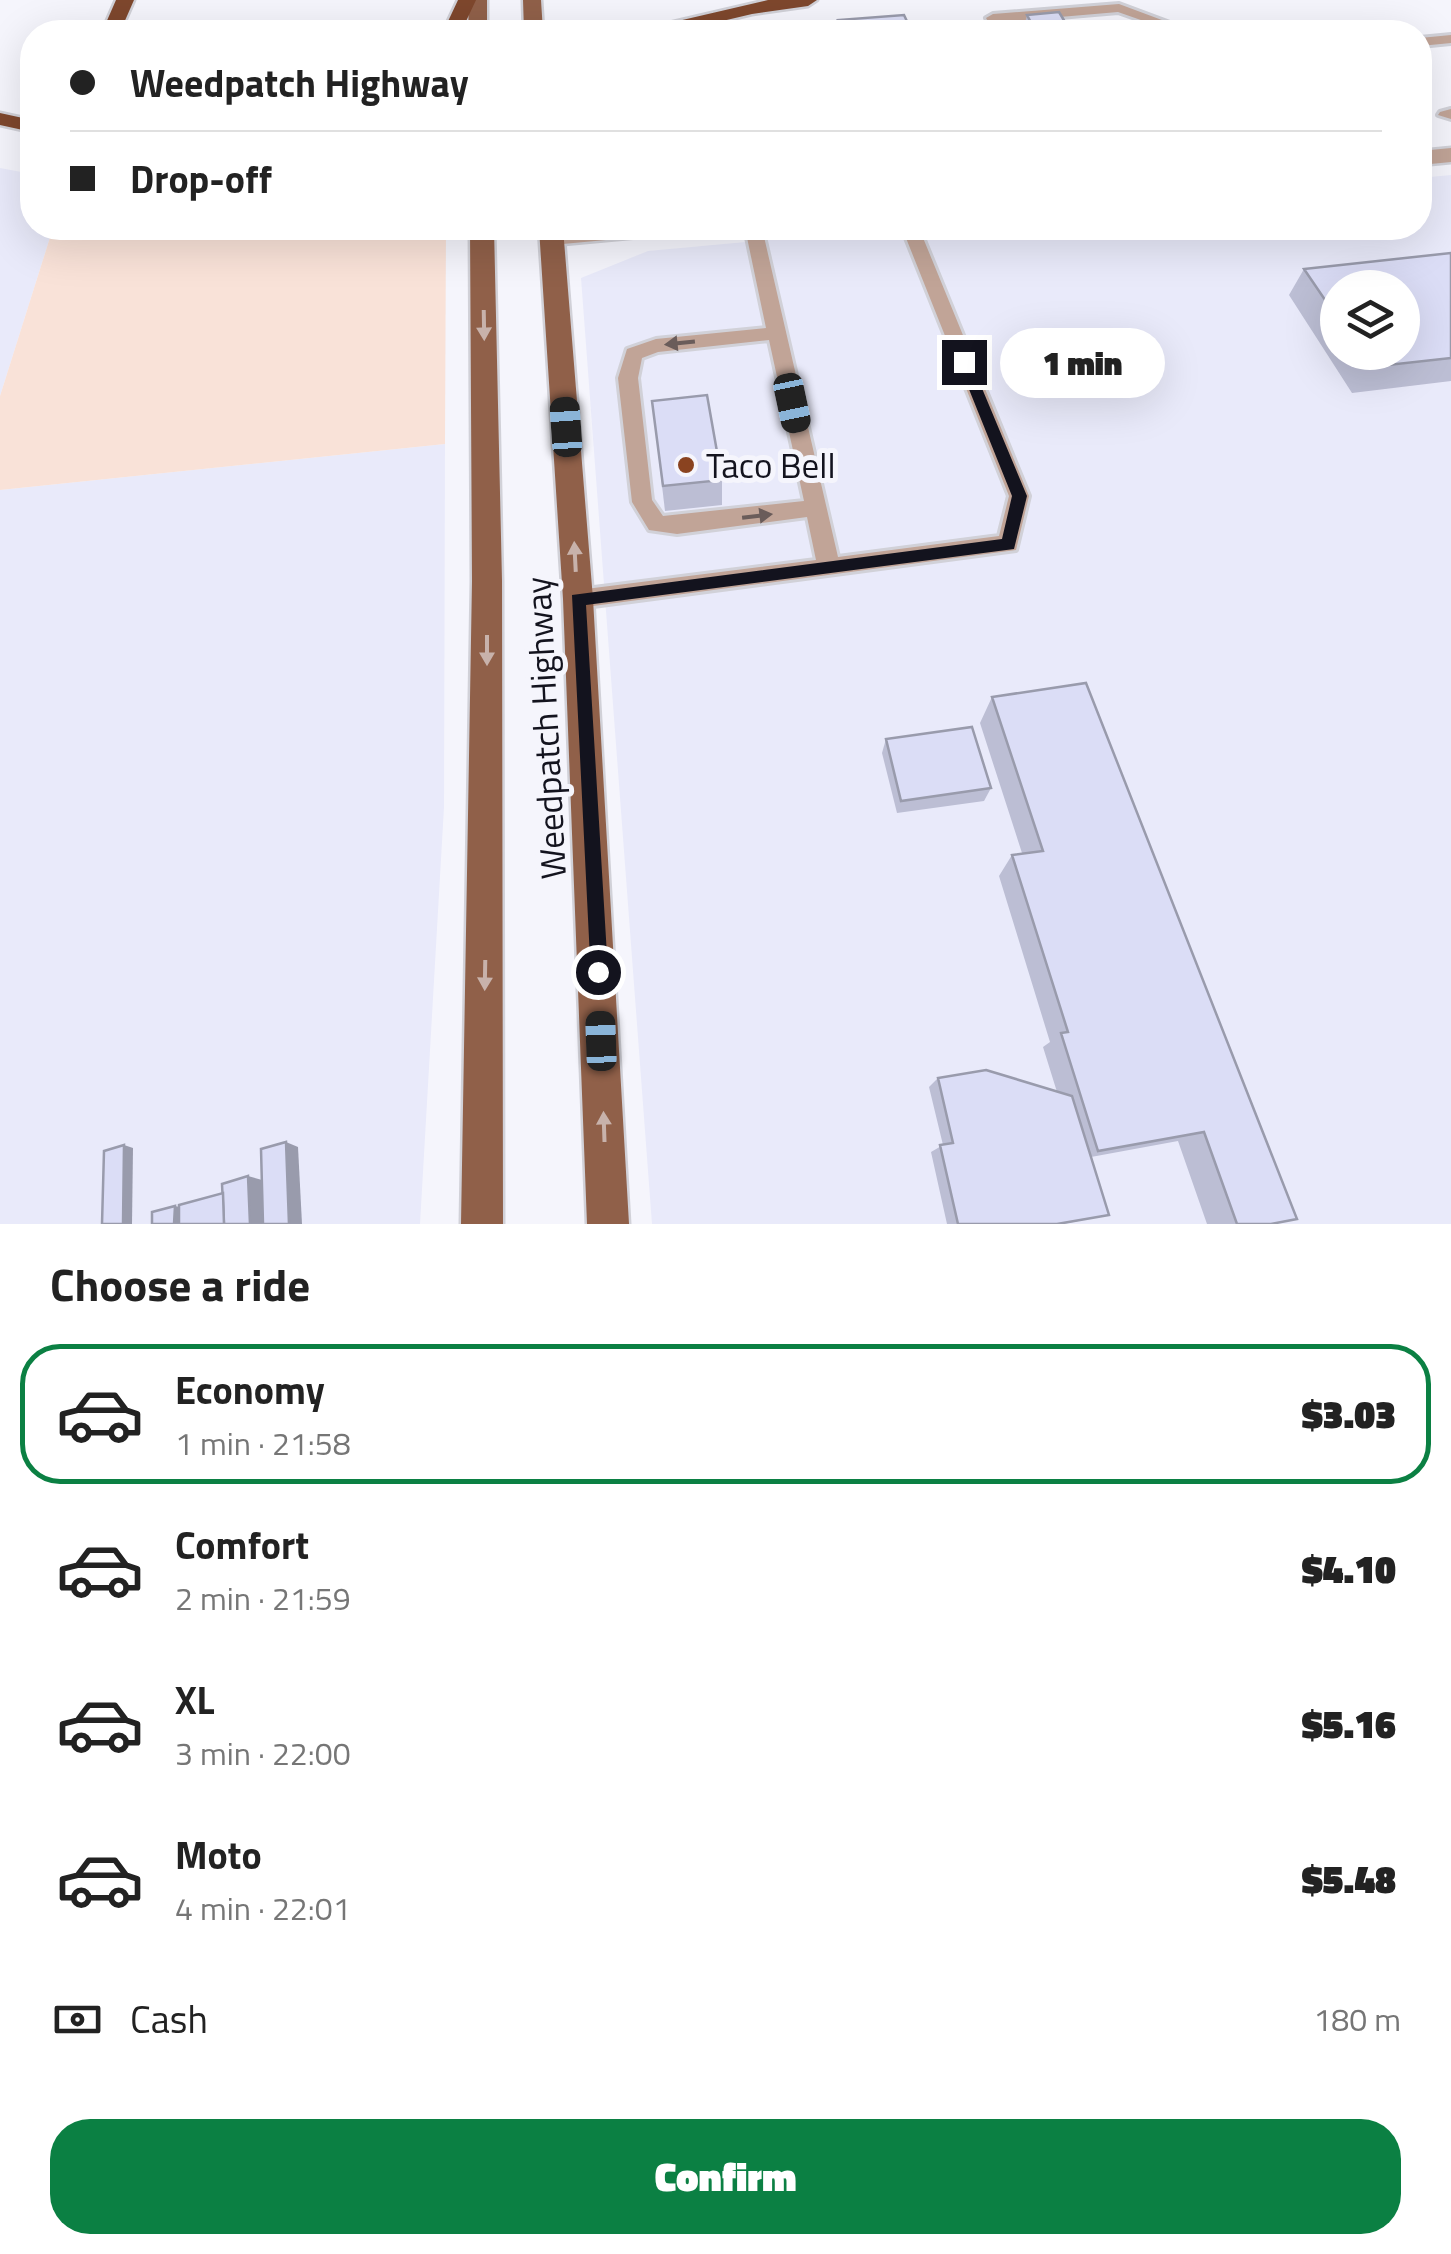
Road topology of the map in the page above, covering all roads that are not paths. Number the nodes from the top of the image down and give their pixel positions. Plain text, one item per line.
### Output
1 (808, 0) edge
2 (704, 20) edge
3 (995, 20) edge
4 (1152, 20) edge
5 (482, 240) edge
6 (552, 240) edge
7 (756, 240) edge
8 (915, 240) edge
9 (776, 333) junction
10 (816, 508) junction
11 (829, 567) junction
12 (578, 599) junction
13 (482, 1224) edge
14 (608, 1224) edge

1 - 2 highway
3 - 4 lane
5 -> 13 main road, Weedpatch Highway
12 -> 6 main road, Weedpatch Highway
7 - 9 lane
8 - 11 lane
9 - 10 lane
9 -> 10 lane
10 - 11 lane
11 - 12 lane
14 -> 12 main road, Weedpatch Highway

